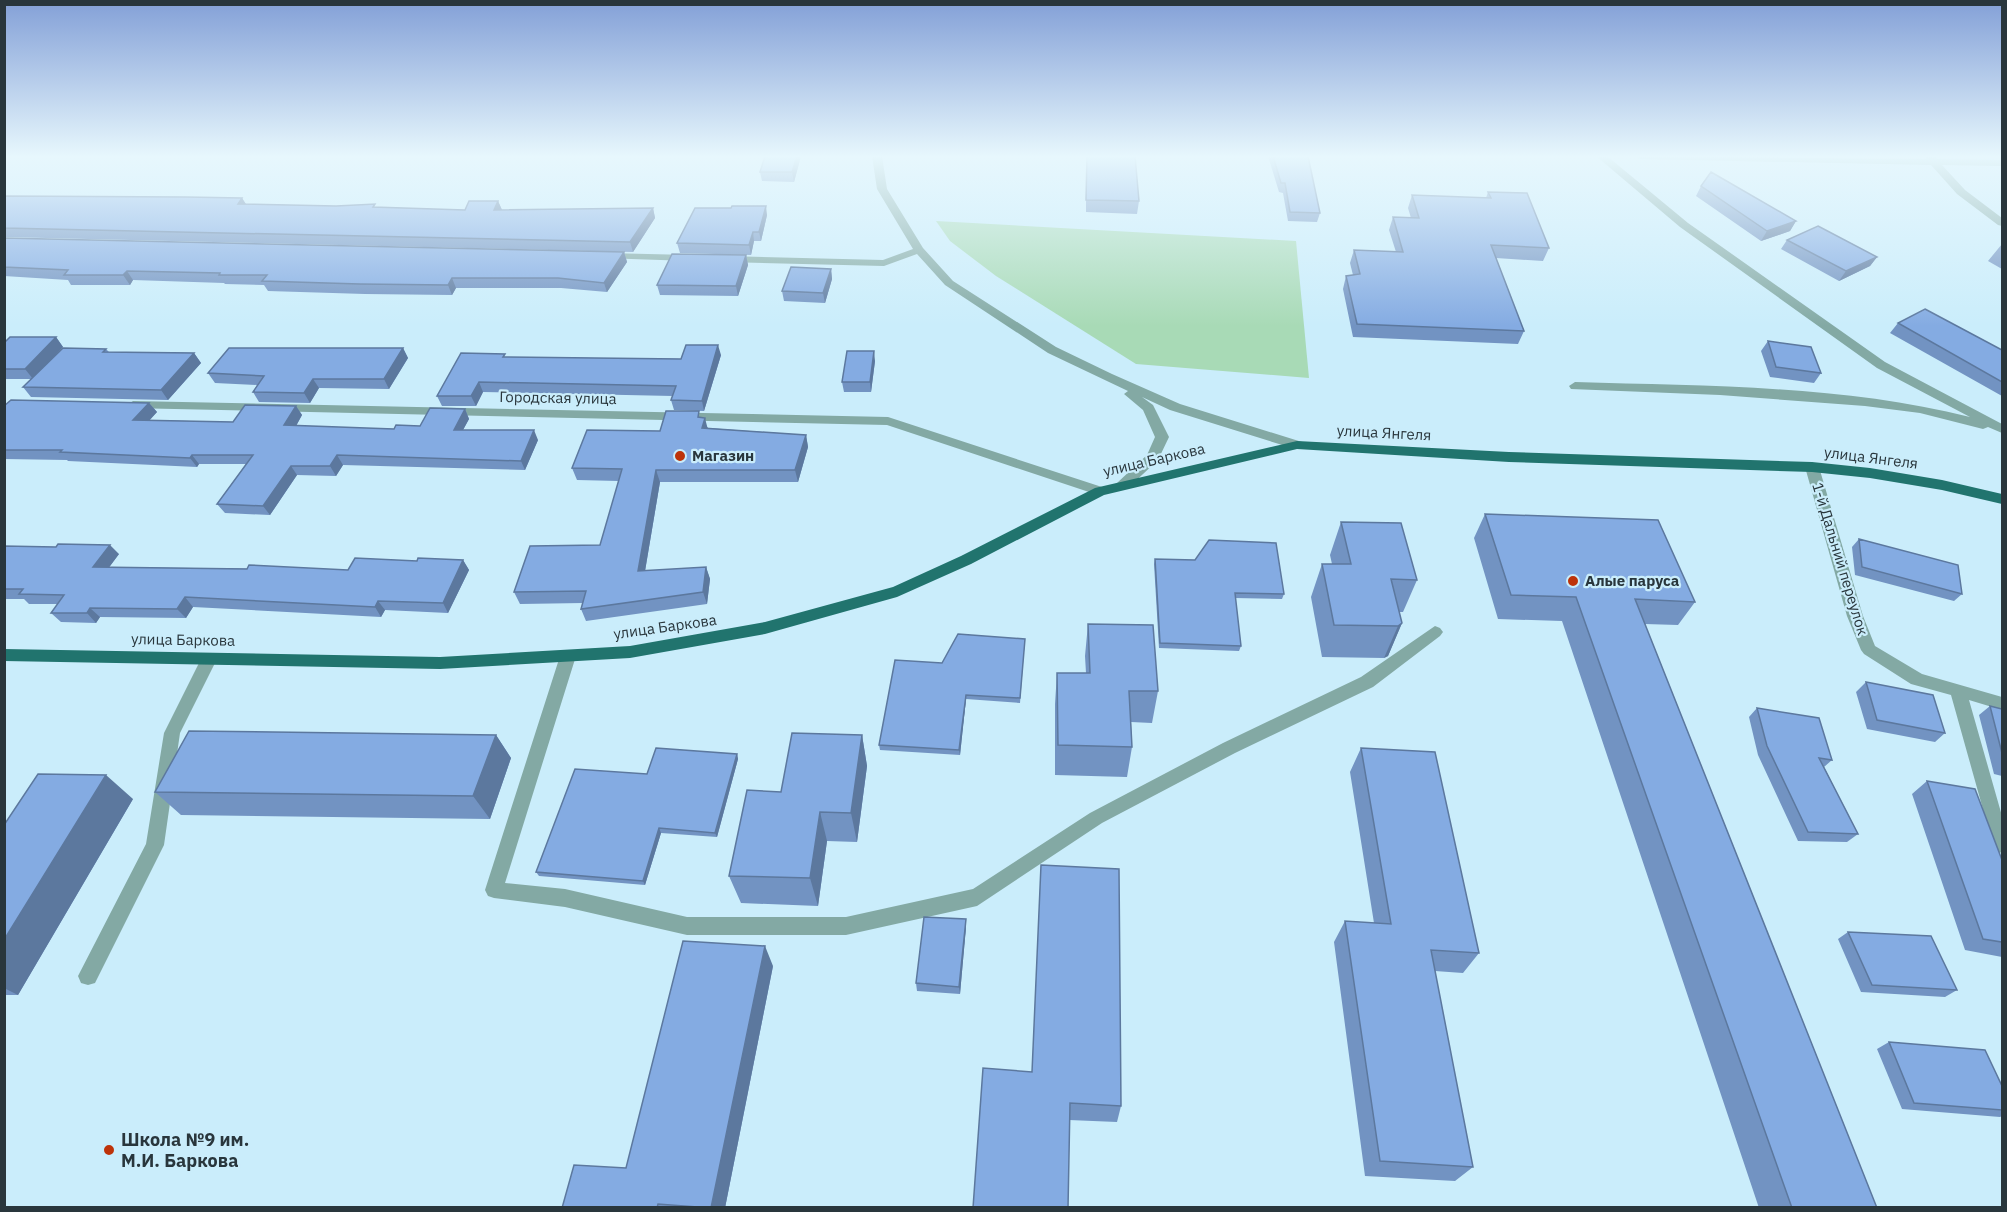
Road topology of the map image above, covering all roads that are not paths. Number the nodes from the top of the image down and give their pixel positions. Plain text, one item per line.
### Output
1 (896, 213) edge
2 (1669, 213) edge
3 (1988, 213) edge
4 (2002, 223) edge
5 (918, 250) junction
6 (599, 256) edge
7 (1108, 377) junction
8 (1575, 386) dead end
9 (124, 405) edge
10 (2002, 429) edge
11 (1297, 445) junction
12 (1812, 467) junction
13 (1122, 486) junction
14 (1100, 491) junction
15 (2002, 499) edge
16 (1435, 632) dead end
17 (4, 655) edge
18 (568, 656) junction
19 (209, 659) junction
20 (1958, 690) junction
21 (2002, 702) edge
22 (2002, 845) edge
23 (88, 976) dead end

1 - 5 street, улица Янгеля
2 - 10 street
3 - 4 street
5 - 6 street
5 - 7 street, улица Янгеля
7 - 11 street, улица Янгеля
7 - 13 street
8 - 10 street
9 - 14 street, Городская улица
11 - 12 main road, улица Янгеля
11 - 13 main road, улица Баркова
12 - 15 main road, улица Янгеля
12 - 20 street, 1-й Дальний переулок
13 - 14 main road, улица Баркова
14 - 18 main road, улица Баркова
16 - 18 street
17 - 19 main road, улица Баркова
18 - 19 main road, улица Баркова
19 - 23 street
20 - 21 street, 1-й Дальний переулок
20 - 22 street

